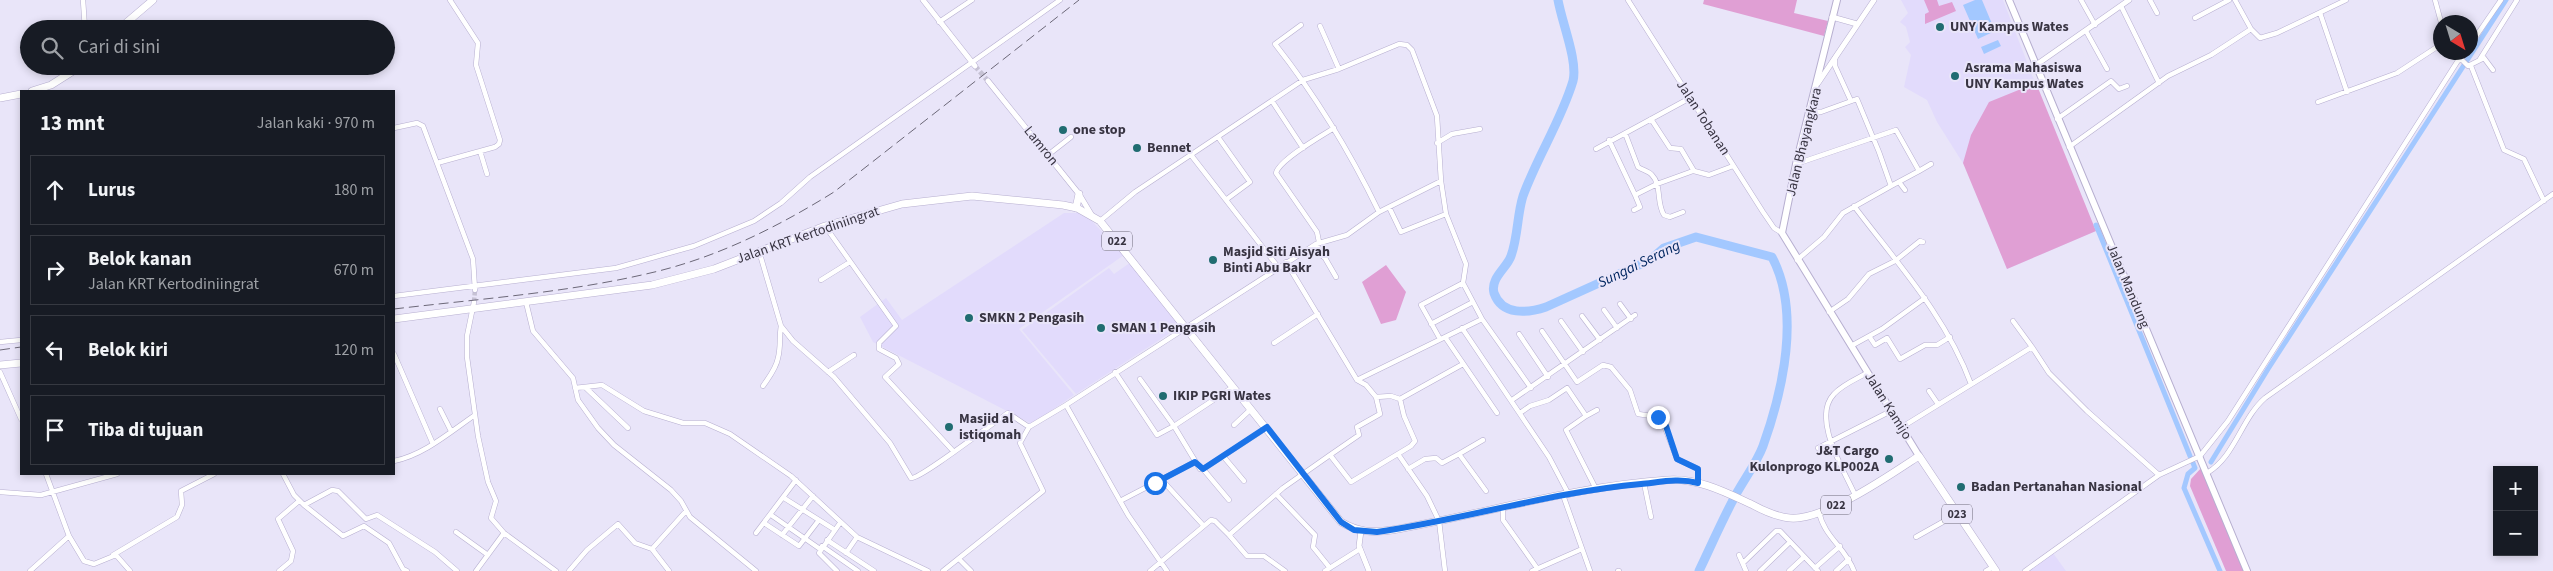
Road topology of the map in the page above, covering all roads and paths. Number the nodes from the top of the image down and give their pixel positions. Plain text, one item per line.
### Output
1 (83, 0) edge
2 (153, 0) edge
3 (450, 0) edge
4 (923, 0) edge
5 (972, 0) edge
6 (1060, 0) edge
7 (1628, 0) edge
8 (1837, 0) edge
9 (1874, 0) edge
10 (2009, 0) edge
11 (2081, 0) edge
12 (2150, 0) edge
13 (2229, 0) edge
14 (2235, 0) edge
15 (2346, 0) edge
16 (2435, 0) edge
17 (2501, 0) edge
18 (2517, 0) edge
19 (2125, 2) edge
20 (2157, 13) dead end
21 (2320, 13) junction
22 (2438, 15) edge
23 (1832, 17) junction
24 (2195, 18) dead end
25 (84, 20) edge
26 (130, 20) edge
27 (939, 22) junction
28 (1857, 24) junction
29 (2095, 25) junction
30 (1301, 26) dead end
31 (1320, 26) dead end
32 (2251, 29) junction
33 (2086, 31) junction
34 (2478, 33) edge
35 (2433, 50) edge
36 (1836, 54) junction
37 (2480, 59) junction
38 (2460, 60) joint
39 (973, 63) junction
40 (2036, 65) junction
41 (2470, 66) junction
42 (1339, 68) junction
43 (2107, 69) dead end
44 (2493, 70) dead end
45 (68, 75) edge
46 (1303, 80) junction
47 (988, 81) tunnel mouth
48 (2159, 83) junction
49 (2126, 86) dead end
50 (1815, 88) junction
51 (35, 90) edge
52 (2347, 92) junction
53 (20, 94) edge
54 (0, 98) edge
55 (1690, 98) junction
56 (1272, 101) junction
57 (1851, 101) junction
58 (2318, 102) dead end
59 (1809, 112) junction
60 (1651, 119) junction
61 (2057, 119) junction
62 (395, 128) edge
63 (1334, 128) junction
64 (1480, 129) dead end
65 (1624, 133) junction
66 (1873, 136) junction
67 (1071, 137) dead end
68 (1218, 137) junction
69 (1609, 140) junction
70 (1437, 143) junction
71 (2070, 147) junction
72 (1303, 148) junction
73 (1596, 149) dead end
74 (480, 151) junction
75 (1048, 155) junction
76 (1191, 155) junction
77 (437, 163) junction
78 (1796, 164) junction
79 (1931, 164) dead end
80 (1733, 166) junction
81 (1693, 170) junction
82 (1919, 171) junction
83 (487, 174) dead end
84 (1441, 181) junction
85 (1899, 182) junction
86 (1657, 184) junction
87 (1891, 186) junction
88 (1905, 190) dead end
89 (1079, 194) junction
90 (2553, 194) edge
91 (1635, 195) junction
92 (1227, 199) junction
93 (2544, 201) junction
94 (1854, 206) junction
95 (1388, 207) junction
96 (1076, 208) junction
97 (1634, 210) dead end
98 (1379, 212) junction
99 (1683, 212) dead end
100 (1091, 214) junction
101 (1446, 214) junction
102 (1100, 220) junction
103 (825, 226) junction
104 (1783, 236) junction
105 (1319, 242) junction
106 (1923, 242) dead end
107 (759, 251) junction
108 (1897, 259) junction
109 (1797, 260) junction
110 (850, 262) junction
111 (1286, 262) junction
112 (1278, 267) junction
113 (1336, 277) dead end
114 (821, 280) dead end
115 (1463, 282) junction
116 (474, 288) junction
117 (395, 296) edge
118 (1925, 298) junction
119 (526, 302) junction
120 (1473, 302) junction
121 (1620, 304) dead end
122 (473, 306) junction
123 (1604, 310) dead end
124 (1829, 312) junction
125 (1318, 314) junction
126 (1582, 316) dead end
127 (395, 319) edge
128 (1482, 319) junction
129 (1561, 321) dead end
130 (2013, 321) dead end
131 (1431, 324) junction
132 (781, 326) junction
133 (1185, 326) junction
134 (1462, 328) junction
135 (1617, 328) junction
136 (1542, 331) dead end
137 (1519, 334) dead end
138 (1869, 336) junction
139 (1950, 337) junction
140 (1442, 338) junction
141 (20, 340) edge
142 (1600, 340) junction
143 (0, 342) edge
144 (1274, 343) dead end
145 (1851, 346) junction
146 (2032, 347) junction
147 (1583, 352) junction
148 (854, 355) dead end
149 (395, 356) edge
150 (20, 363) edge
151 (1463, 364) junction
152 (0, 365) edge
153 (1565, 365) junction
154 (0, 372) edge
155 (828, 372) junction
156 (1115, 372) junction
157 (1867, 373) junction
158 (1548, 377) junction
159 (1140, 379) dead end
160 (1357, 380) junction
161 (1577, 382) junction
162 (1971, 384) junction
163 (763, 386) dead end
164 (1234, 386) junction
165 (575, 388) junction
166 (586, 388) junction
167 (1531, 388) junction
168 (1567, 388) junction
169 (1930, 391) dead end
170 (1376, 397) junction
171 (1400, 399) junction
172 (1512, 400) junction
173 (1938, 404) junction
174 (1066, 405) junction
175 (1252, 408) junction
176 (440, 409) dead end
177 (1597, 410) dead end
178 (1891, 410) junction
179 (1497, 413) dead end
180 (1520, 413) junction
181 (475, 415) junction
182 (1586, 416) junction
183 (20, 417) edge
184 (1234, 425) dead end
185 (1174, 426) junction
186 (1029, 427) junction
187 (1267, 427) junction
188 (1902, 427) junction
189 (628, 428) dead end
190 (451, 431) junction
191 (1483, 440) dead end
192 (1831, 442) junction
193 (433, 444) junction
194 (1818, 448) dead end
195 (954, 452) junction
196 (1330, 454) junction
197 (1398, 454) junction
198 (1459, 454) junction
199 (1223, 456) junction
200 (1919, 456) junction
201 (2200, 456) junction
202 (395, 461) edge
203 (1195, 462) junction
204 (1203, 469) junction
205 (1408, 469) junction
206 (2207, 473) junction
207 (1304, 474) junction
208 (46, 475) edge
209 (113, 475) edge
210 (212, 475) edge
211 (283, 475) edge
212 (2159, 475) junction
213 (796, 480) junction
214 (1162, 480) junction
215 (1244, 481) dead end
216 (1644, 483) junction
217 (1698, 483) junction
218 (1596, 490) junction
219 (1486, 491) dead end
220 (0, 492) edge
221 (54, 493) junction
222 (1276, 494) junction
223 (1566, 495) junction
224 (1855, 495) junction
225 (813, 496) junction
226 (784, 498) junction
227 (1229, 500) dead end
228 (299, 501) junction
229 (1120, 501) junction
230 (304, 505) junction
231 (1503, 508) junction
232 (802, 509) junction
233 (686, 511) junction
234 (1819, 512) junction
235 (1957, 514) junction
236 (771, 515) junction
237 (1650, 517) dead end
238 (819, 520) junction
239 (1440, 522) junction
240 (764, 523) junction
241 (840, 523) junction
242 (1203, 525) junction
243 (788, 528) junction
244 (835, 530) junction
245 (1361, 531) junction
246 (456, 532) dead end
247 (504, 533) junction
248 (756, 533) dead end
249 (782, 535) junction
250 (1229, 535) junction
251 (69, 536) junction
252 (857, 537) junction
253 (1916, 537) dead end
254 (805, 539) junction
255 (827, 540) junction
256 (1790, 542) junction
257 (1840, 546) junction
258 (821, 548) junction
259 (652, 549) junction
260 (1360, 549) junction
261 (1582, 549) junction
262 (846, 553) junction
263 (488, 554) junction
264 (1739, 555) dead end
265 (112, 556) junction
266 (1804, 557) junction
267 (1849, 559) junction
268 (960, 560) junction
269 (1160, 562) junction
270 (1743, 563) junction
271 (864, 568) edge
272 (1537, 568) junction
273 (914, 569) edge
274 (1995, 569) edge
275 (834, 570) edge
276 (1328, 570) edge
277 (1791, 570) edge
278 (1817, 570) edge
279 (30, 571) edge
280 (130, 571) edge
281 (279, 571) edge
282 (407, 571) edge
283 (457, 571) edge
284 (476, 571) edge
285 (556, 571) edge
286 (569, 571) edge
287 (669, 571) edge
288 (756, 571) edge
289 (858, 571) edge
290 (874, 571) edge
291 (928, 571) edge
292 (943, 571) edge
293 (971, 571) edge
294 (1150, 571) edge
295 (1167, 571) edge
296 (1286, 571) edge
297 (1368, 571) edge
298 (1445, 571) edge
299 (1532, 571) edge
300 (1590, 571) edge
301 (1746, 571) edge
302 (1760, 571) edge
303 (1836, 571) edge
304 (1854, 571) edge
305 (1986, 571) edge
306 (2025, 571) edge
307 (2247, 571) edge

1 - 25 street
2 - 26 main road
3 - 74 street
4 - 27 street
5 - 27 street
6 - 39 street
7 - 55 street, Jalan Tobanan
8 - 23 main road
9 - 28 street, Jalan Bhayangkara
10 - 40 main road, Jalan Mandung
11 - 29 street
12 - 20 street
13 - 24 street
14 - 32 street
15 - 21 street
16 - 22 street
17 - 34 street
18 - 37 street
19 - 29 street
19 - 48 street
21 - 32 street
21 - 52 street
23 - 28 street
23 - 50 main road
27 - 39 street
28 - 36 street, Jalan Bhayangkara
29 - 33 street
30 - 46 street
31 - 42 street
32 - 48 street
33 - 40 street
33 - 43 street
35 - 52 street
36 - 50 street, Jalan Bhayangkara
36 - 57 street
37 - 41 street
37 - 44 street
38 - 41 street
38 - 201 street
39 - 116 street
40 - 61 main road, Jalan Mandung
41 - 93 street
42 - 46 street
42 - 70 street
45 - 51 main road
46 - 56 street
46 - 63 street
47 - 75 street, Lamron
48 - 71 street
49 - 61 street
50 - 59 main road, Jalan Bhayangkara
52 - 58 street
53 - 54 main road
55 - 60 street
55 - 80 street, Jalan Tobanan
56 - 68 street
56 - 72 street
57 - 59 street
57 - 66 street
59 - 78 main road, Jalan Bhayangkara
60 - 65 street
60 - 81 street
61 - 71 main road, Jalan Mandung
62 - 77 street
63 - 72 street
63 - 98 street
64 - 70 street
65 - 69 street
65 - 86 street
66 - 78 street
66 - 82 street
66 - 87 street
67 - 75 street
68 - 76 street
68 - 92 street
69 - 73 street
69 - 91 street
70 - 84 street
71 - 201 main road, Jalan Mandung
72 - 105 street
74 - 77 street
74 - 83 street
75 - 89 street, Lamron
76 - 92 street
76 - 102 street
77 - 116 street
78 - 104 main road, Jalan Bhayangkara
79 - 82 street
80 - 81 street
80 - 104 street, Jalan Tobanan
81 - 86 street
82 - 85 street
84 - 95 street
84 - 101 street
85 - 87 street
85 - 88 street
86 - 91 street
86 - 99 street
87 - 94 street
89 - 96 main road
89 - 100 street, Lamron
90 - 93 street
91 - 97 street
92 - 112 street
93 - 206 street
94 - 108 street
94 - 109 street
95 - 98 street
95 - 101 street
96 - 100 main road, Jalan KRT Kertodiniingrat / 022
96 - 103 main road, Jalan KRT Kertodiniingrat / 022
98 - 105 street
100 - 102 main road, Jalan KRT Kertodiniingrat / 022
101 - 115 street
102 - 133 main road, Jalan KRT Kertodiniingrat / 022
103 - 107 main road, Jalan KRT Kertodiniingrat / 022
103 - 110 street
104 - 109 main road, Jalan Kamijo
105 - 111 street
105 - 113 street
106 - 108 street
107 - 119 main road, Jalan KRT Kertodiniingrat / 022
107 - 132 street
108 - 118 street
108 - 124 street
109 - 124 main road, Jalan Kamijo
110 - 114 street
110 - 195 street
111 - 112 street
111 - 125 street
112 - 133 street
115 - 120 street
115 - 131 street
116 - 117 street
118 - 138 street
118 - 139 street
119 - 122 main road, Jalan KRT Kertodiniingrat / 022
119 - 165 street
120 - 128 street
120 - 131 street
121 - 135 street
122 - 127 main road, Jalan KRT Kertodiniingrat / 022
122 - 181 street
123 - 135 street
124 - 145 main road, Jalan Kamijo
125 - 144 street
125 - 160 street
126 - 142 street
128 - 134 street
128 - 167 street
129 - 147 street
130 - 146 street
131 - 140 street
132 - 155 street
132 - 163 street
133 - 156 street
133 - 164 main road, Jalan KRT Kertodiniingrat / 022
134 - 140 street
134 - 172 street
135 - 142 street
136 - 153 street
137 - 158 street
138 - 139 street
138 - 145 street
139 - 162 street
140 - 151 street
140 - 160 street
141 - 143 street
142 - 147 street
145 - 157 main road, Jalan Kamijo
146 - 162 street
146 - 212 street
147 - 153 street
148 - 155 street
149 - 193 street
150 - 152 main road
151 - 171 street
151 - 179 street
153 - 158 street
153 - 161 street
154 - 183 street
155 - 195 street
156 - 174 street
156 - 185 street
157 - 178 main road, Jalan Kamijo
157 - 192 street
158 - 167 street
159 - 185 street
160 - 170 street
161 - 168 street
161 - 217 street
162 - 173 street
164 - 175 main road, Jalan KRT Kertodiniingrat / 022
164 - 185 street
165 - 166 street
165 - 233 street
166 - 189 street
166 - 213 street
167 - 172 street
168 - 180 street
168 - 182 street
169 - 173 street
170 - 171 street
170 - 196 street
171 - 197 street
172 - 180 street
173 - 188 street
174 - 186 street
174 - 229 street
175 - 184 street
175 - 187 main road, Jalan KRT Kertodiniingrat / 022
176 - 190 street
177 - 182 street
178 - 188 main road, Jalan Kamijo
178 - 192 street
180 - 223 street
181 - 190 street
181 - 247 street
182 - 218 street
185 - 203 street
186 - 195 street
186 - 268 street
187 - 199 street
187 - 207 main road, Jalan KRT Kertodiniingrat / 022
188 - 200 main road, Jalan Kamijo
190 - 193 street
191 - 198 street
192 - 194 street
192 - 224 street
193 - 202 street
196 - 197 street
196 - 207 street
197 - 205 street
198 - 205 street
198 - 219 street
199 - 204 street
199 - 215 street
200 - 224 main road, Jalan KRT Kertodiniingrat / 022
200 - 235 main road, Jalan Kamijo / 023
201 - 206 main road, Jalan Mandung
201 - 212 street
203 - 204 street
203 - 214 street
204 - 227 street
205 - 239 street
206 - 307 main road, Jalan Mandung
207 - 222 street
207 - 245 main road, Jalan KRT Kertodiniingrat / 022
208 - 221 street
209 - 221 street
210 - 265 street
211 - 228 street
212 - 306 street
213 - 225 street
213 - 226 street
214 - 229 street
214 - 242 street
216 - 217 main road, Jalan KRT Kertodiniingrat / 022
216 - 218 main road, Jalan KRT Kertodiniingrat / 022
216 - 237 street
217 - 234 main road, Jalan KRT Kertodiniingrat / 022
218 - 223 main road, Jalan KRT Kertodiniingrat / 022
220 - 221 street
221 - 251 street
222 - 250 street
222 - 276 street
223 - 231 main road, Jalan KRT Kertodiniingrat / 022
223 - 261 street
224 - 234 main road, Jalan KRT Kertodiniingrat / 022
225 - 232 street
225 - 241 street
226 - 232 street
226 - 236 street
228 - 230 street
228 - 281 street
229 - 269 street
230 - 282 street
230 - 283 street
231 - 239 main road, Jalan KRT Kertodiniingrat / 022
231 - 272 street
232 - 238 street
232 - 243 street
233 - 259 street
233 - 288 street
234 - 257 street
235 - 253 street
235 - 274 main road, Jalan Kamijo / 023
236 - 240 street
236 - 243 street
238 - 244 street
238 - 254 street
239 - 245 main road, Jalan KRT Kertodiniingrat / 022
239 - 298 street
240 - 248 street
240 - 249 street
241 - 244 street
241 - 252 street
242 - 250 street
242 - 269 street
243 - 249 street
243 - 254 street
244 - 255 street
245 - 260 street
246 - 263 street
247 - 263 street
247 - 285 street
249 - 254 street
250 - 296 street
251 - 265 street
251 - 279 street
252 - 262 street
252 - 273 street
254 - 258 street
255 - 258 street
255 - 262 street
256 - 266 street
256 - 270 street
256 - 302 street
257 - 267 street
257 - 278 street
258 - 275 street
258 - 289 street
259 - 286 street
259 - 287 street
260 - 276 street
260 - 297 street
261 - 272 street
261 - 300 street
262 - 271 street
263 - 284 street
264 - 270 street
265 - 280 street
266 - 277 street
266 - 278 street
267 - 303 street
267 - 304 street
268 - 292 street
268 - 293 street
269 - 294 street
269 - 295 street
270 - 301 street
271 - 290 street
272 - 299 street
273 - 291 street
274 - 305 street

